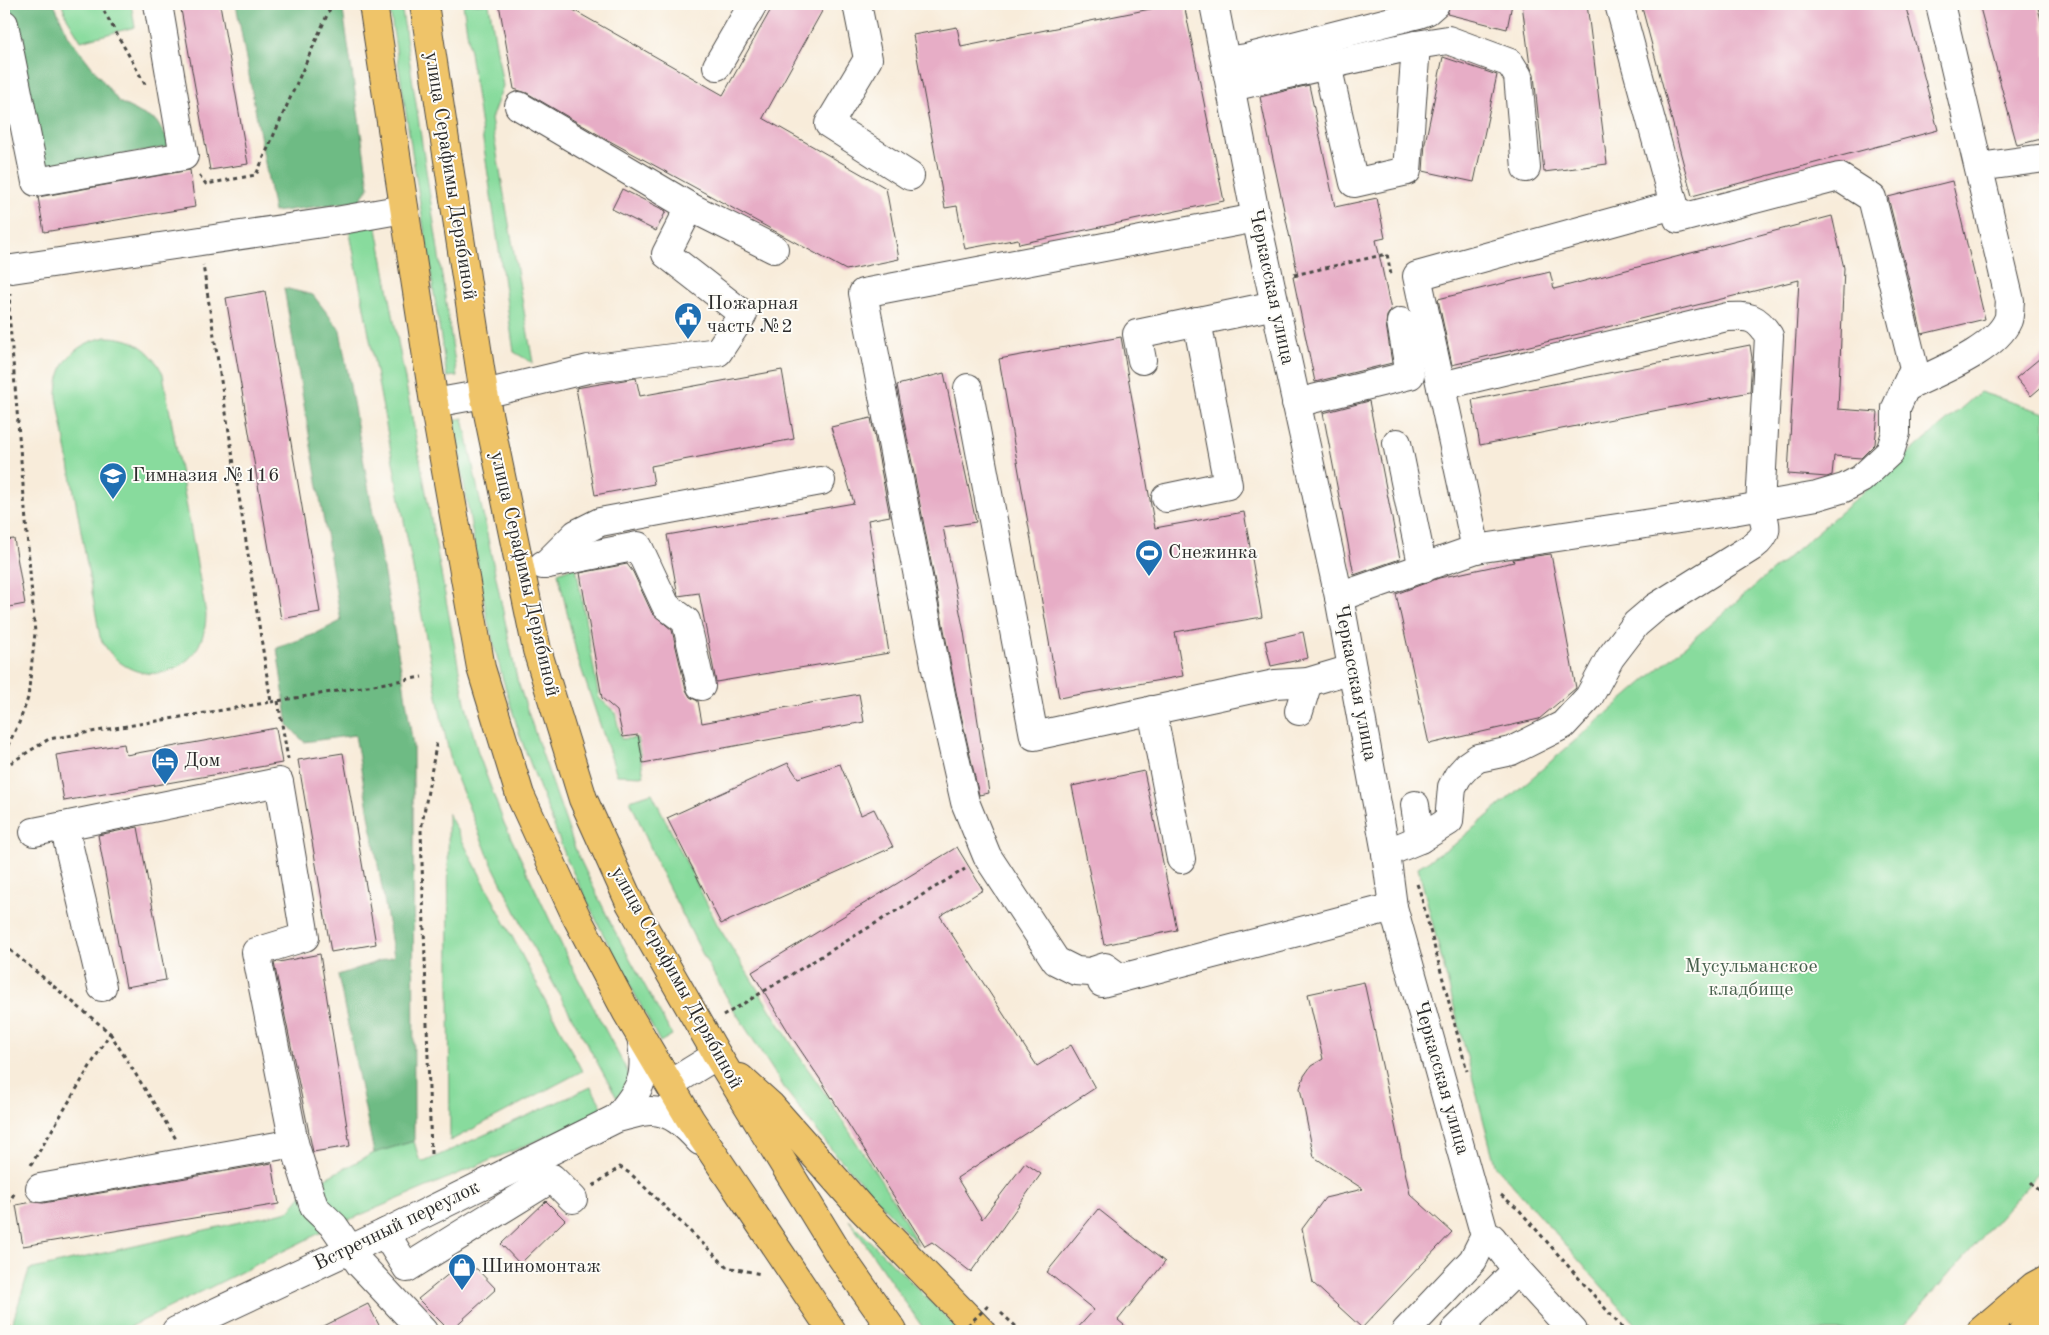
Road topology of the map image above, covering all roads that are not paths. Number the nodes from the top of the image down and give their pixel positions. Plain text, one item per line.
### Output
1 (158, 4) edge
2 (373, 4) edge
3 (424, 4) edge
4 (753, 4) edge
5 (857, 4) edge
6 (1214, 4) edge
7 (1435, 4) edge
8 (1619, 4) edge
9 (1940, 4) edge
10 (4, 24) edge
11 (1416, 45) junction
12 (1226, 61) junction
13 (1327, 65) junction
14 (717, 66) dead end
15 (1231, 87) junction
16 (519, 106) dead end
17 (2045, 158) edge
18 (1979, 166) junction
19 (1526, 168) dead end
20 (910, 176) dead end
21 (1674, 205) junction
22 (690, 207) junction
23 (404, 209) junction
24 (1256, 218) junction
25 (774, 249) dead end
26 (11, 278) road end
27 (1275, 305) junction
28 (1197, 322) junction
29 (1401, 322) dead end
30 (1142, 360) dead end
31 (1441, 386) junction
32 (968, 388) dead end
33 (1905, 388) junction
34 (484, 394) junction
35 (434, 403) junction
36 (1296, 404) junction
37 (1397, 443) dead end
38 (821, 481) dead end
39 (1166, 498) dead end
40 (1760, 506) junction
41 (1476, 549) junction
42 (533, 567) junction
43 (1423, 569) junction
44 (1339, 597) junction
45 (1352, 669) junction
46 (1308, 682) junction
47 (702, 686) dead end
48 (1152, 710) junction
49 (1299, 711) dead end
50 (1415, 805) dead end
51 (64, 826) junction
52 (34, 832) dead end
53 (1420, 838) junction
54 (1386, 853) junction
55 (1181, 859) dead end
56 (1394, 907) junction
57 (102, 987) dead end
58 (641, 1036) junction
59 (720, 1058) junction
60 (670, 1084) junction
61 (617, 1118) junction
62 (294, 1143) junction
63 (712, 1152) junction
64 (29, 1181) road end
65 (573, 1199) road end
66 (385, 1233) junction
67 (1485, 1236) junction
68 (350, 1249) junction
69 (1517, 1270) junction
70 (2045, 1280) edge
71 (2045, 1306) edge
72 (176, 1331) edge
73 (423, 1331) edge
74 (832, 1331) edge
75 (893, 1331) edge
76 (981, 1331) edge
77 (1406, 1331) edge
78 (1455, 1331) edge
79 (1573, 1331) edge
80 (1981, 1331) edge
81 (2023, 1331) edge

1 - 10 street
2 - 23 main road
3 - 34 main road, улица Серафимы Дерябиной
4 - 14 street
5 - 20 street
6 - 12 street, Черкасская улица
7 - 12 street
8 - 21 street
9 - 18 street
11 - 13 street
11 - 13 street
11 - 19 street
12 - 15 street, Черкасская улица
13 - 15 street
15 - 24 street, Черкасская улица
16 - 22 street
17 - 18 street
18 - 33 street
21 - 31 street
21 - 33 street
22 - 25 street
22 - 34 street
23 - 26 street
23 - 35 main road
24 - 27 street, Черкасская улица
24 - 56 street
27 - 28 street
27 - 36 street, Черкасская улица
28 - 30 street
28 - 39 street
29 - 36 street
31 - 40 street
31 - 41 street
32 - 48 street
33 - 40 street
34 - 35 street
34 - 42 main road, улица Серафимы Дерябиной
35 - 58 main road
36 - 44 street, Черкасская улица
37 - 43 street
38 - 42 street
40 - 41 street
40 - 53 street
41 - 43 street
42 - 47 street
42 - 59 main road, улица Серафимы Дерябиной
43 - 44 street
44 - 45 street, Черкасская улица
45 - 46 street
45 - 54 street, Черкасская улица
46 - 48 street
46 - 49 street
48 - 55 street
50 - 53 street
51 - 52 street
51 - 57 street
51 - 62 street
53 - 54 street
54 - 56 street, Черкасская улица
56 - 67 street, Черкасская улица
58 - 60 main road
58 - 61 street, Встречный переулок
59 - 60 street
59 - 75 main road, улица Серафимы Дерябиной
59 - 76 main road
60 - 63 main road
61 - 63 street, Встречный переулок
61 - 66 street, Встречный переулок
62 - 64 street
62 - 68 street
63 - 74 main road
65 - 66 street
66 - 68 street, Встречный переулок
67 - 69 street
67 - 77 street
68 - 72 street, Встречный переулок
68 - 73 street
69 - 78 street
69 - 79 street
70 - 80 main road
71 - 81 main road

